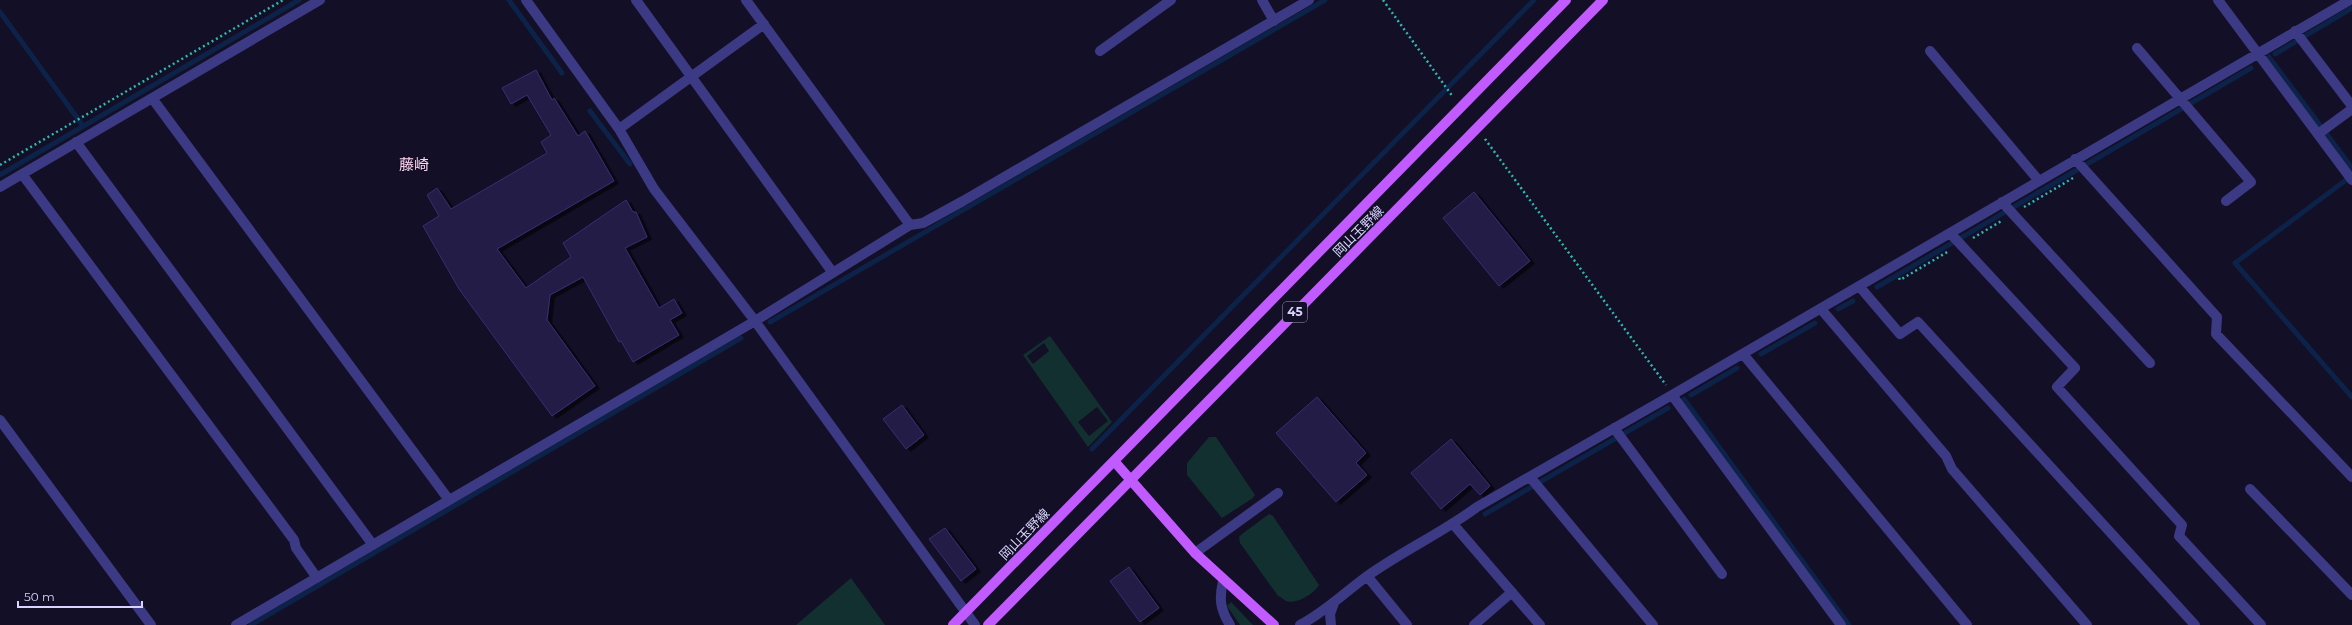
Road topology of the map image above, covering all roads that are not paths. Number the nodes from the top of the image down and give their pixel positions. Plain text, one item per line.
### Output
1 (320, 0) edge
2 (526, 0) edge
3 (636, 0) edge
4 (746, 0) edge
5 (1171, 0) edge
6 (1262, 0) edge
7 (1310, 0) edge
8 (1566, 0) edge
9 (1603, 0) edge
10 (2218, 0) edge
11 (2350, 0) edge
12 (1274, 21) junction
13 (764, 24) junction
14 (2298, 36) junction
15 (2137, 48) dead end
16 (1100, 51) dead end
17 (1930, 51) dead end
18 (2257, 53) junction
19 (691, 76) junction
20 (152, 98) junction
21 (2184, 103) junction
22 (2352, 106) edge
23 (2352, 110) edge
24 (619, 129) junction
25 (2321, 131) junction
26 (76, 142) junction
27 (2079, 164) junction
28 (22, 174) junction
29 (2352, 180) edge
30 (2039, 181) junction
31 (0, 187) edge
32 (2226, 201) dead end
33 (2007, 207) junction
34 (910, 226) junction
35 (1954, 238) junction
36 (833, 273) junction
37 (1860, 286) junction
38 (1821, 309) junction
39 (755, 321) junction
40 (1743, 354) junction
41 (2150, 363) dead end
42 (1672, 395) junction
43 (0, 420) edge
44 (1616, 430) junction
45 (1114, 461) junction
46 (2352, 477) edge
47 (1531, 479) junction
48 (1130, 480) junction
49 (2250, 489) dead end
50 (1278, 493) dead end
51 (448, 500) junction
52 (1453, 524) junction
53 (373, 545) junction
54 (1194, 553) junction
55 (1722, 574) dead end
56 (1367, 576) junction
57 (317, 578) junction
58 (1223, 581) junction
59 (1512, 592) junction
60 (2352, 595) edge
61 (1334, 603) junction
62 (966, 612) junction
63 (151, 625) edge
64 (236, 625) edge
65 (953, 625) edge
66 (975, 625) edge
67 (988, 625) edge
68 (1230, 625) edge
69 (1274, 625) edge
70 (1300, 625) edge
71 (1331, 625) edge
72 (1407, 625) edge
73 (1474, 625) edge
74 (1540, 625) edge
75 (1653, 625) edge
76 (1841, 625) edge
77 (1967, 625) edge
78 (2087, 625) edge
79 (2195, 625) edge
80 (2261, 625) edge

1 - 20 street
2 - 24 street
3 - 19 street
4 - 13 street
5 - 16 street
6 - 12 street
7 - 12 street
8 - 45 main road, 岡山玉野線 / 45
9 - 48 main road, 岡山玉野線 / 45
10 - 18 street
11 - 14 street
12 - 34 street
13 - 19 street
13 - 34 street
14 - 18 street
14 - 22 street
15 - 21 street
17 - 30 street
18 - 21 street
18 - 25 street
19 - 24 street
19 - 36 street
20 - 26 street
20 - 51 street
21 - 27 street
21 - 32 street
23 - 25 street
24 - 39 street
25 - 29 street
26 - 28 street
26 - 53 street
27 - 30 street
27 - 46 street
28 - 31 street
28 - 57 street
30 - 33 street
33 - 35 street
33 - 41 street
34 - 36 street
35 - 37 street
35 - 80 street
36 - 39 street
37 - 38 street
37 - 79 street
38 - 40 street
38 - 78 street
39 - 51 street
39 - 62 street
40 - 42 street
40 - 77 street
42 - 44 street
42 - 76 street
43 - 63 street
44 - 47 street
44 - 55 street
45 - 48 main road
45 - 62 main road, 岡山玉野線 / 45
47 - 52 street
47 - 75 street
48 - 54 main road
48 - 67 main road, 岡山玉野線 / 45
49 - 60 street
50 - 54 street
51 - 53 street
52 - 56 street
52 - 59 street
53 - 57 street
54 - 58 main road
56 - 61 street
56 - 72 street
57 - 64 street
58 - 68 street
58 - 69 main road
59 - 73 street
59 - 74 street
61 - 70 street
61 - 71 street
62 - 65 main road, 岡山玉野線 / 45
62 - 66 street

